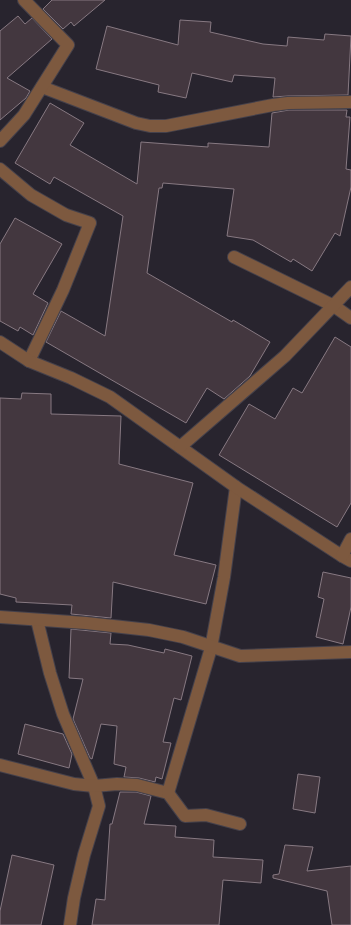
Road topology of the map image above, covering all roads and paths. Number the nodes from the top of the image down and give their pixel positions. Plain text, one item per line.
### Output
1 (24, 0) edge
2 (42, 86) junction
3 (351, 102) edge
4 (0, 141) edge
5 (0, 169) edge
6 (234, 257) dead end
7 (351, 287) edge
8 (334, 306) junction
9 (351, 318) edge
10 (0, 342) edge
11 (29, 361) junction
12 (180, 447) junction
13 (236, 487) junction
14 (351, 539) edge
15 (346, 558) edge
16 (0, 617) edge
17 (37, 620) junction
18 (211, 648) junction
19 (351, 652) edge
20 (0, 765) edge
21 (94, 786) junction
22 (168, 793) junction
23 (240, 824) dead end
24 (70, 925) edge

1 - 2 street
2 - 3 street
2 - 4 street
5 - 11 street
6 - 8 street
7 - 8 street
8 - 9 street
8 - 12 street
10 - 11 street
11 - 12 street
12 - 13 street
13 - 15 street
13 - 18 street
14 - 15 street
16 - 17 street
17 - 18 street
17 - 21 street
18 - 19 street
18 - 22 street
20 - 21 street
21 - 22 street
21 - 24 street
22 - 23 street

